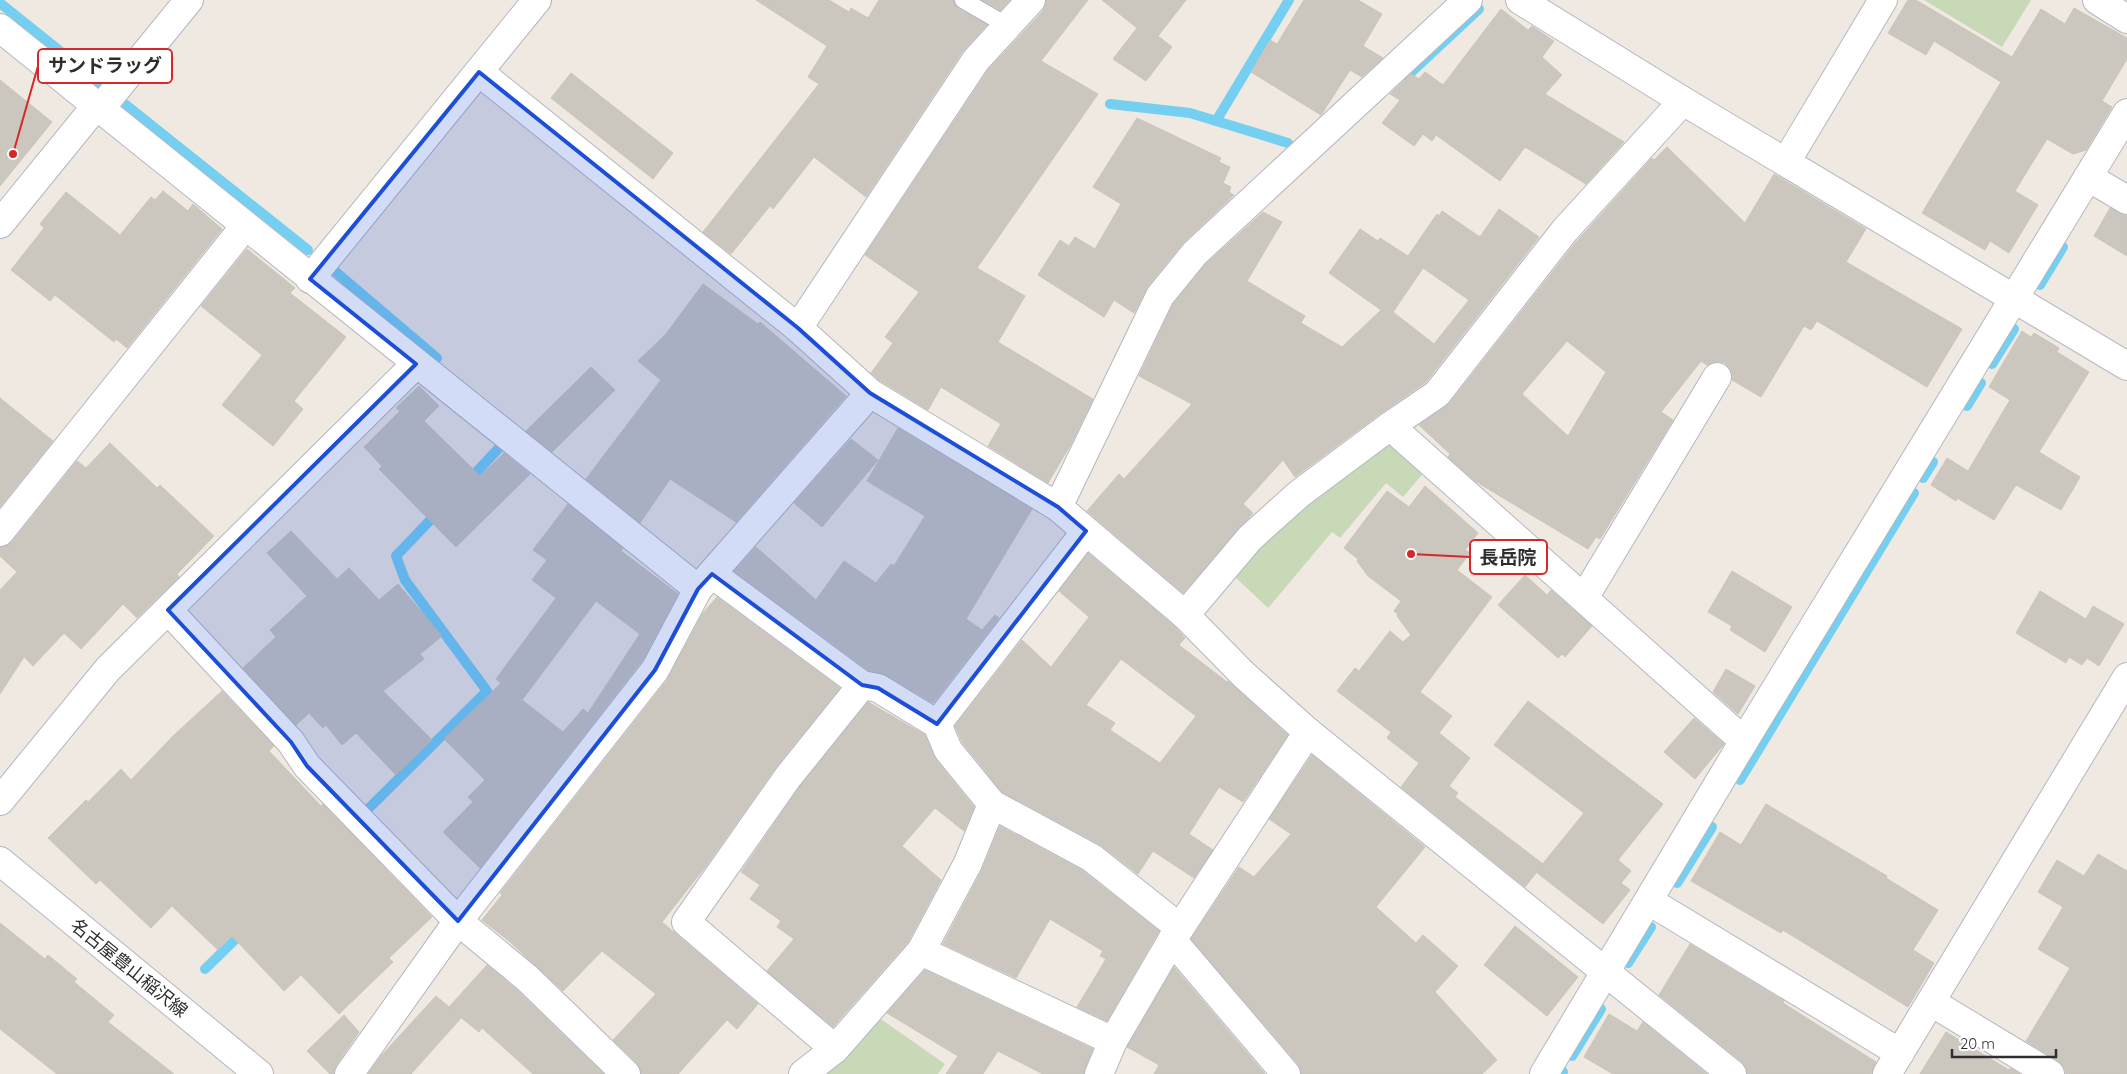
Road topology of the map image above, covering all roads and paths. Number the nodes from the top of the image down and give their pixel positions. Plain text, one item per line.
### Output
1 (189, 0) edge
2 (537, 0) edge
3 (963, 0) edge
4 (1031, 0) edge
5 (1468, 0) edge
6 (1520, 0) edge
7 (1883, 0) edge
8 (2097, 0) edge
9 (2127, 19) edge
10 (1008, 26) junction
11 (0, 28) edge
12 (479, 72) junction
13 (1683, 102) junction
14 (98, 107) junction
15 (2127, 113) edge
16 (1786, 162) junction
17 (2088, 177) junction
18 (2127, 200) edge
19 (0, 224) edge
20 (245, 226) junction
21 (310, 278) junction
22 (2014, 300) junction
23 (798, 328) junction
24 (416, 364) junction
25 (2127, 366) edge
26 (1717, 377) dead end
27 (870, 393) junction
28 (1390, 426) junction
29 (1058, 507) junction
30 (1086, 531) junction
31 (0, 532) edge
32 (705, 582) junction
33 (1584, 598) junction
34 (168, 610) junction
35 (1185, 615) junction
36 (2127, 677) edge
37 (862, 685) junction
38 (937, 724) junction
39 (1308, 732) junction
40 (1744, 741) junction
41 (0, 801) edge
42 (992, 804) junction
43 (0, 861) edge
44 (1649, 901) junction
45 (458, 920) junction
46 (1176, 934) junction
47 (921, 951) junction
48 (1606, 973) junction
49 (1931, 1002) junction
50 (1113, 1041) junction
51 (835, 1049) junction
52 (1894, 1063) edge
53 (258, 1074) edge
54 (349, 1074) edge
55 (626, 1074) edge
56 (803, 1074) edge
57 (1099, 1074) edge
58 (1286, 1074) edge
59 (1544, 1074) edge
60 (1732, 1074) edge
61 (2050, 1074) edge

1 - 14 street
2 - 12 street
3 - 10 lane
4 - 10 street
5 - 29 street
6 - 13 street
7 - 16 street
8 - 9 street
10 - 23 street
11 - 14 street
12 - 21 street
12 - 23 street
13 - 16 street
13 - 28 street
14 - 19 street
14 - 20 street
15 - 17 street
16 - 22 street
17 - 18 street
17 - 22 street
20 - 21 street
20 - 31 street
21 - 24 street
22 - 25 street
22 - 40 street
23 - 27 street
24 - 32 street
24 - 34 street
26 - 33 street
27 - 29 street
27 - 32 street
28 - 33 street
28 - 35 street
29 - 30 street
30 - 35 street
30 - 38 street
32 - 37 street
32 - 45 street
33 - 40 street
34 - 41 street
34 - 45 street
35 - 39 street
36 - 49 street
37 - 38 street
37 - 51 street
38 - 42 street
39 - 46 street
39 - 48 street
40 - 44 street
42 - 46 street
42 - 47 street
43 - 53 street, 名古屋豊山稲沢線
44 - 48 street
44 - 52 street
45 - 54 street
45 - 55 street
46 - 50 street
46 - 58 street
47 - 50 street
47 - 51 street
48 - 59 street
48 - 60 street
49 - 52 street
49 - 61 street
50 - 57 street
51 - 56 street

